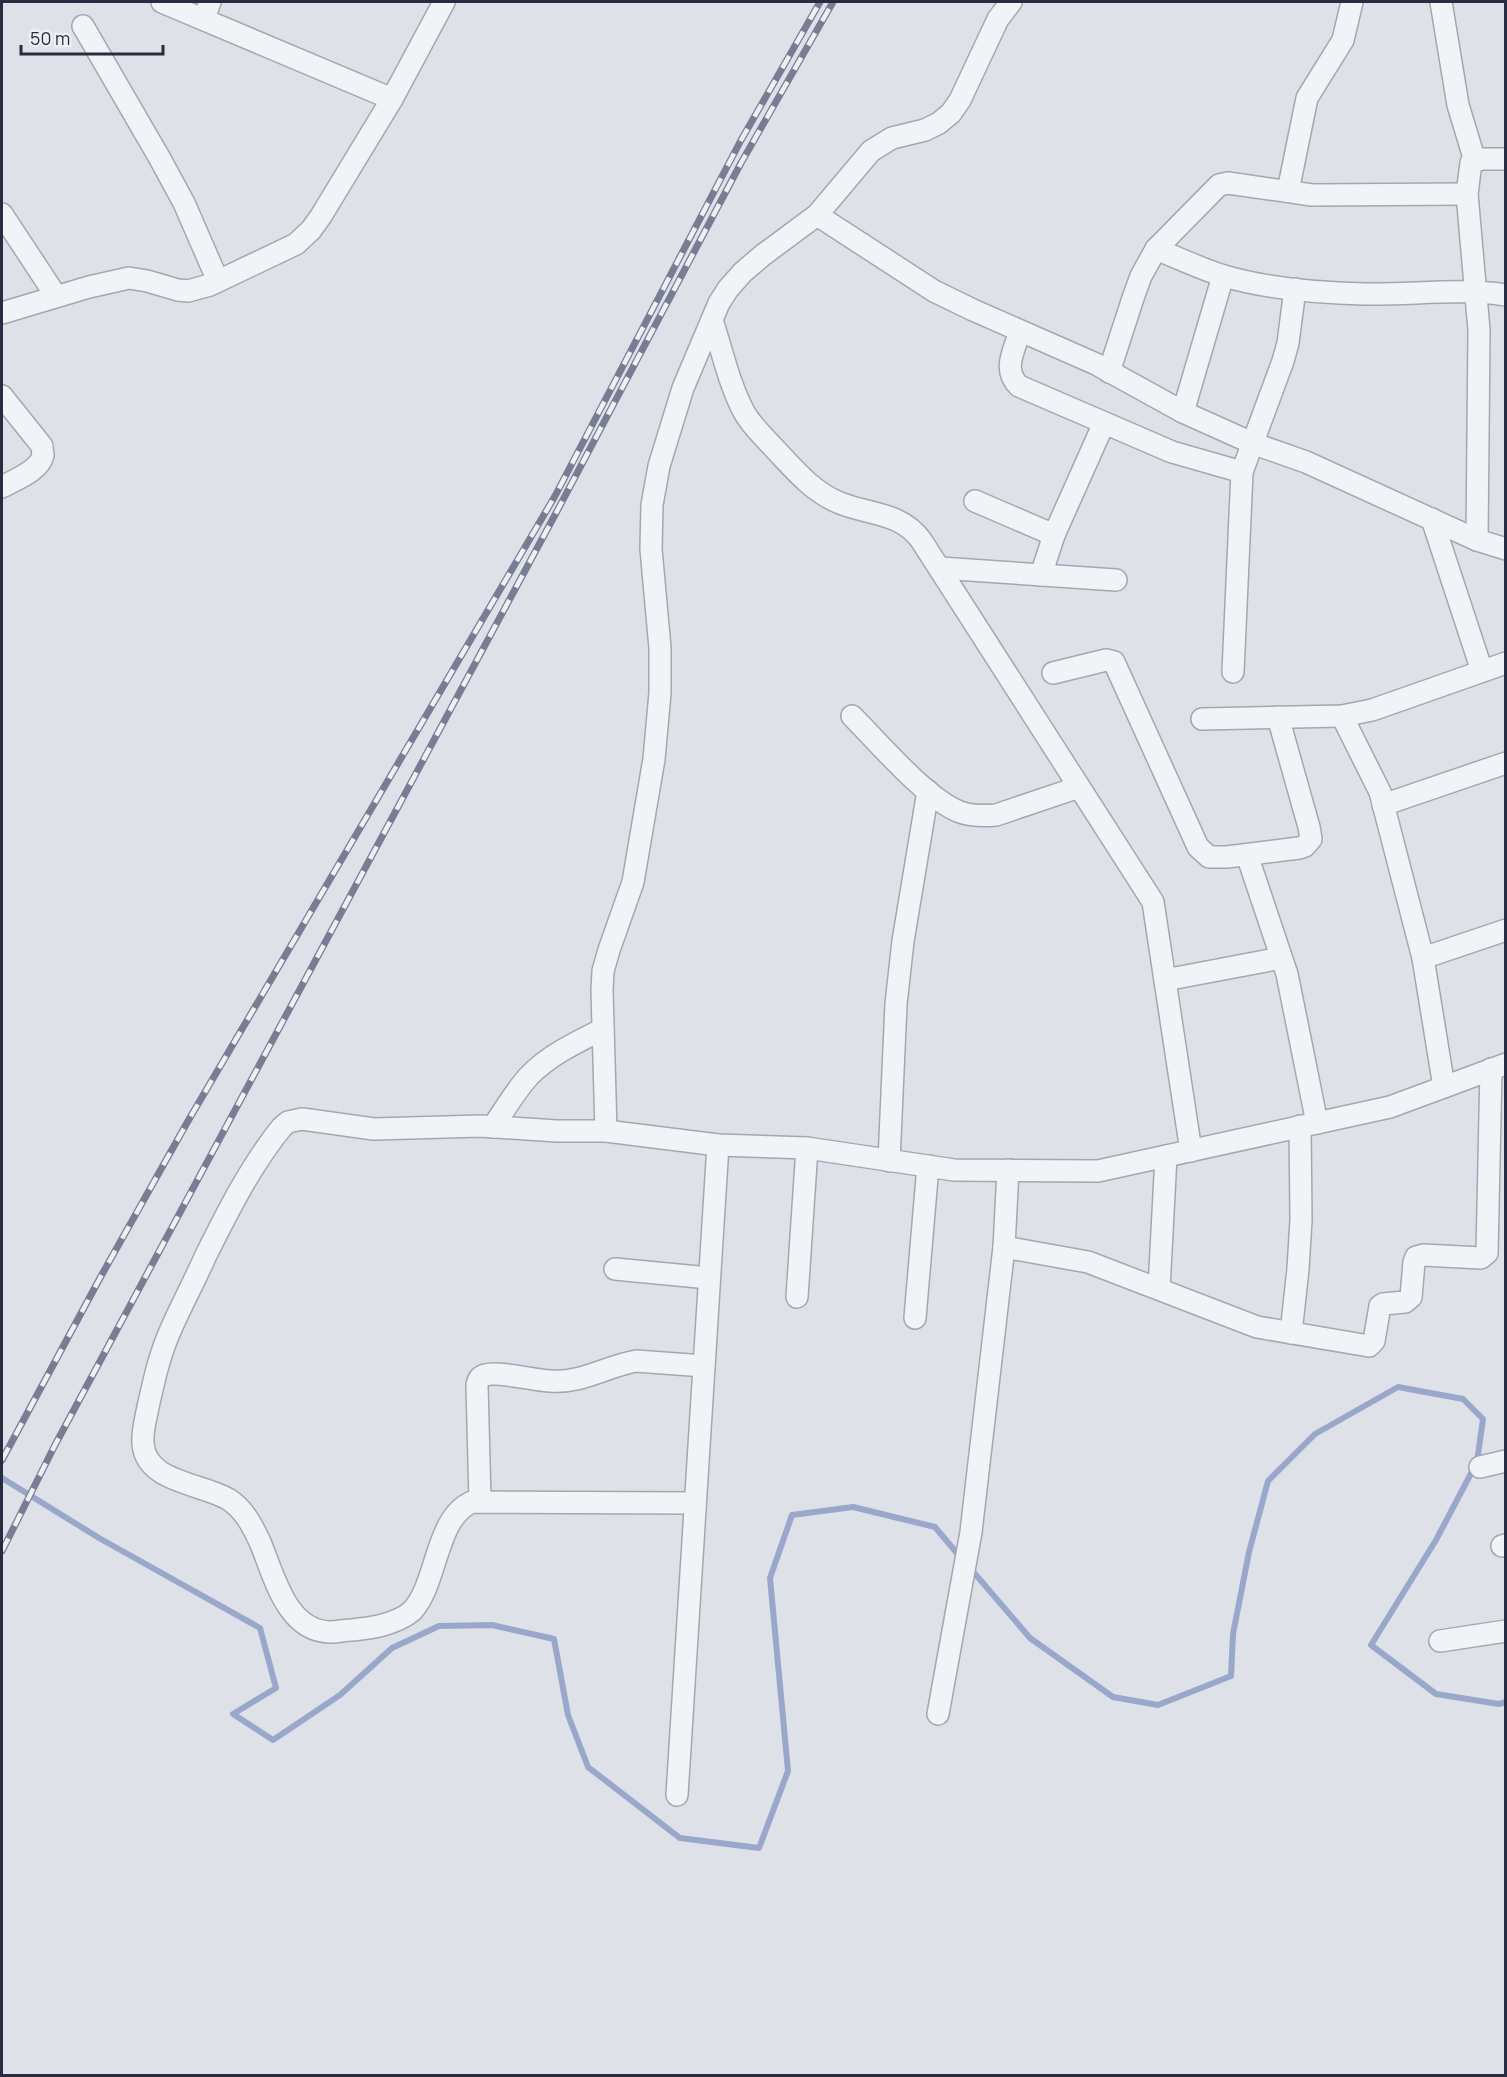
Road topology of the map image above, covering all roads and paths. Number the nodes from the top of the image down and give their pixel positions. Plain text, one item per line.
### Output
1 (162, 2) edge
2 (444, 2) edge
3 (1011, 2) edge
4 (1352, 2) edge
5 (1441, 2) edge
6 (207, 10) edge
7 (83, 26) dead end
8 (392, 99) junction
9 (1506, 159) edge
10 (1475, 161) junction
11 (1287, 191) junction
12 (1467, 194) junction
13 (2, 213) edge
14 (817, 215) junction
15 (1156, 249) junction
16 (1223, 276) junction
17 (218, 281) junction
18 (1295, 289) junction
19 (1476, 291) junction
20 (1506, 296) edge
21 (56, 297) junction
22 (2, 313) edge
23 (712, 320) junction
24 (1020, 332) junction
25 (1109, 372) junction
26 (2, 396) edge
27 (1183, 412) junction
28 (1104, 423) junction
29 (1252, 443) junction
30 (1242, 472) junction
31 (2, 488) edge
32 (975, 501) dead end
33 (1432, 519) junction
34 (1054, 535) junction
35 (1478, 540) junction
36 (1506, 549) edge
37 (940, 568) junction
38 (1041, 575) junction
39 (1116, 580) dead end
40 (1506, 663) edge
41 (1482, 671) junction
42 (1233, 672) dead end
43 (1053, 673) dead end
44 (852, 716) dead end
45 (1278, 717) junction
46 (1342, 717) junction
47 (1202, 719) dead end
48 (1506, 763) edge
49 (1079, 787) junction
50 (928, 791) junction
51 (1383, 804) junction
52 (1247, 855) junction
53 (1506, 930) edge
54 (1281, 958) junction
55 (1423, 958) junction
56 (1165, 980) junction
57 (603, 1029) junction
58 (1498, 1066) edge
59 (1444, 1086) junction
60 (1309, 1125) junction
61 (493, 1127) junction
62 (606, 1131) junction
63 (718, 1145) junction
64 (807, 1148) junction
65 (1191, 1151) junction
66 (1166, 1156) junction
67 (889, 1161) junction
68 (928, 1166) junction
69 (1008, 1170) junction
70 (1004, 1247) junction
71 (615, 1269) dead end
72 (709, 1278) junction
73 (1159, 1289) junction
74 (797, 1297) dead end
75 (915, 1318) dead end
76 (1291, 1333) junction
77 (704, 1366) junction
78 (1506, 1461) edge
79 (1480, 1467) dead end
80 (480, 1501) junction
81 (695, 1503) junction
82 (1506, 1631) edge
83 (1440, 1641) dead end
84 (938, 1714) dead end
85 (677, 1795) dead end

1 - 6 street
2 - 8 street
3 - 14 street
4 - 11 street
5 - 10 street
6 - 8 street
7 - 17 street
8 - 17 street
9 - 10 street
10 - 12 street
11 - 12 street
11 - 15 street
12 - 19 street
13 - 21 street
14 - 23 street
14 - 24 street
15 - 16 street
15 - 25 street
16 - 18 street
16 - 27 street
17 - 21 street
18 - 19 street
18 - 29 street
19 - 20 street
19 - 35 street
21 - 22 street
23 - 37 street
23 - 57 street
24 - 25 street
24 - 28 street
25 - 27 street
26 - 31 street
27 - 29 street
28 - 30 street
28 - 34 street
29 - 30 street
29 - 33 street
30 - 42 street
32 - 34 street
33 - 35 street
33 - 41 street
34 - 38 street
35 - 36 street
37 - 38 street
37 - 49 street
38 - 39 street
40 - 41 street
41 - 46 street
43 - 52 street
44 - 50 street
45 - 46 street
45 - 47 street
45 - 52 street
46 - 51 street
48 - 51 street
49 - 50 street
49 - 56 street
50 - 67 street
51 - 55 street
52 - 54 street
53 - 55 street
54 - 56 street
54 - 60 street
55 - 59 street
56 - 65 street
57 - 61 street
57 - 62 street
58 - 59 street
58 - 76 street
59 - 60 street
60 - 65 street
60 - 76 street
61 - 62 street
61 - 80 street
62 - 63 street
63 - 64 street
63 - 72 street
64 - 67 street
64 - 74 street
65 - 66 street
66 - 69 street
66 - 73 street
67 - 68 street
68 - 69 street
68 - 75 street
69 - 70 street
70 - 73 street
70 - 84 street
71 - 72 street
72 - 77 street
73 - 76 street
77 - 80 street
77 - 81 street
78 - 79 street
80 - 81 street
81 - 85 street
82 - 83 street

